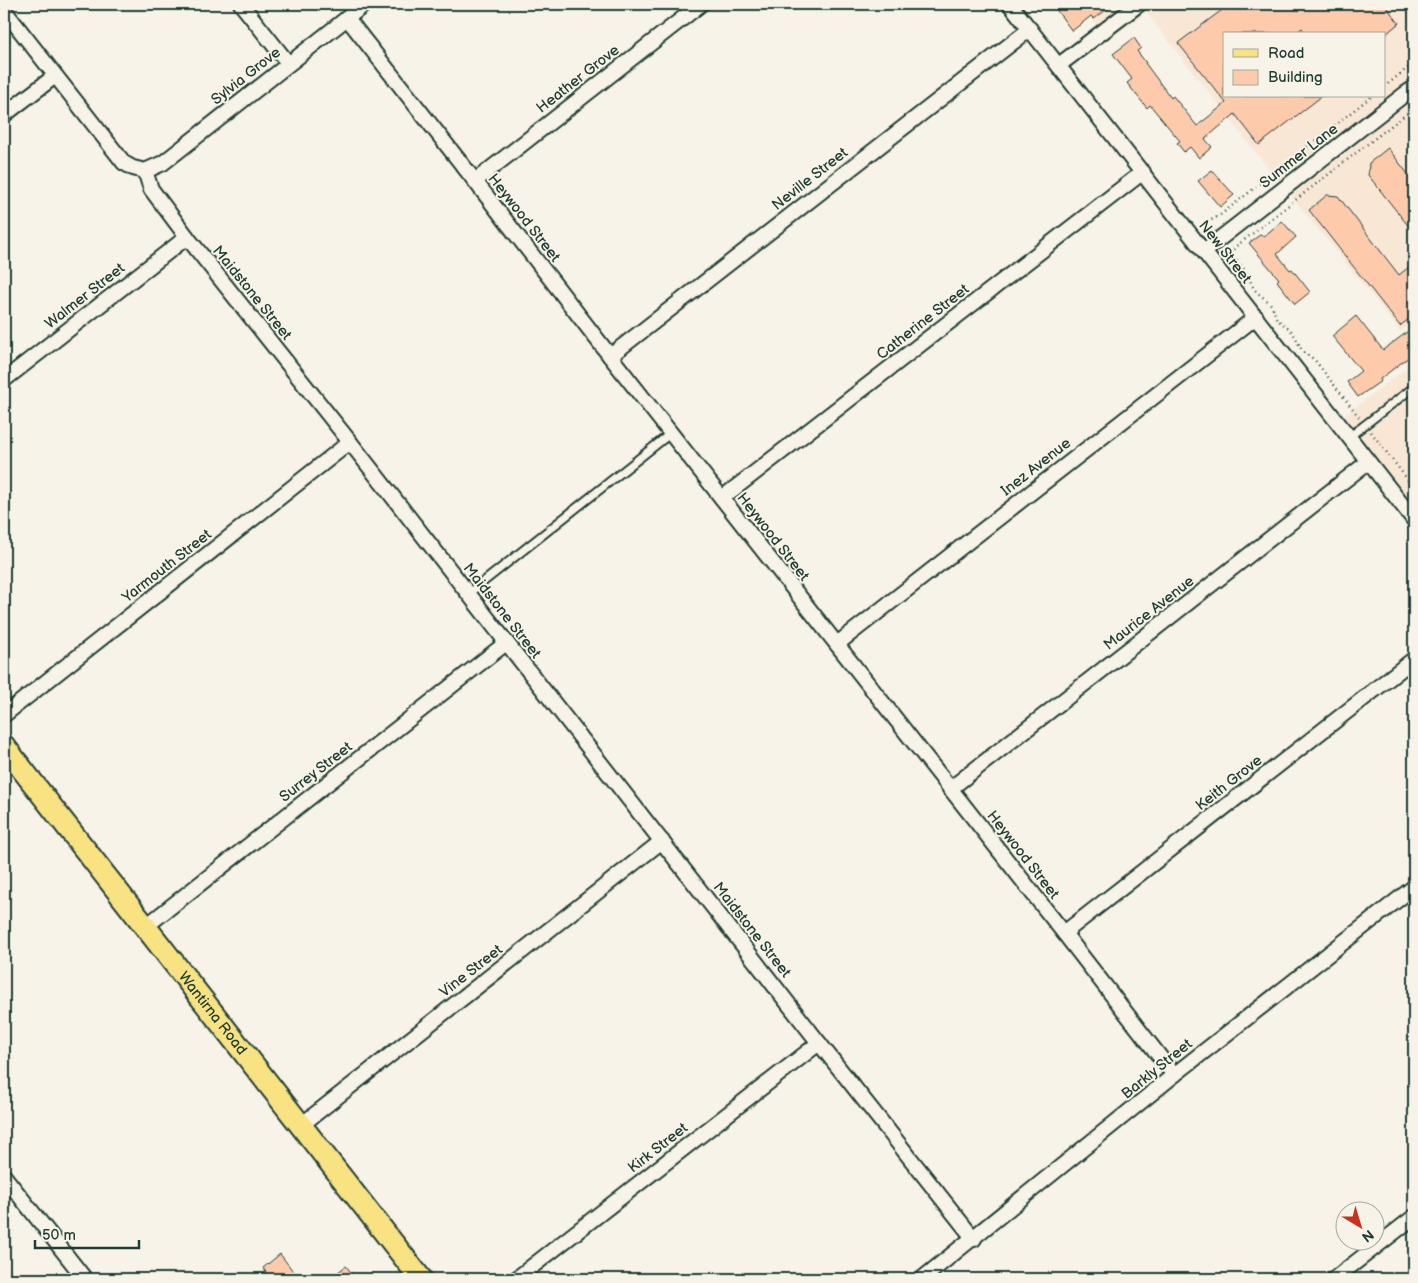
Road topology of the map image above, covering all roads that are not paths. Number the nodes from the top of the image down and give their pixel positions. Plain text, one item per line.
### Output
1 (241, 4) edge
2 (365, 4) edge
3 (701, 4) edge
4 (1010, 4) edge
5 (1139, 4) edge
6 (4, 10) edge
7 (346, 18) junction
8 (1030, 28) junction
9 (288, 64) junction
10 (1059, 65) junction
11 (55, 76) junction
12 (1414, 88) edge
13 (4, 115) edge
14 (145, 172) junction
15 (1143, 172) junction
16 (475, 180) junction
17 (187, 237) junction
18 (1204, 250) junction
19 (1256, 317) junction
20 (610, 356) junction
21 (4, 380) edge
22 (1414, 387) edge
23 (671, 433) junction
24 (1349, 437) junction
25 (350, 442) junction
26 (1368, 462) junction
27 (722, 498) junction
28 (1414, 520) edge
29 (468, 594) junction
30 (506, 643) junction
31 (837, 644) junction
32 (1414, 658) edge
33 (4, 715) edge
34 (4, 746) edge
35 (950, 790) junction
36 (662, 842) junction
37 (1414, 887) edge
38 (145, 927) junction
39 (1064, 933) junction
40 (819, 1043) junction
41 (1174, 1075) junction
42 (300, 1126) junction
43 (4, 1176) edge
44 (1414, 1217) edge
45 (974, 1239) junction
46 (416, 1278) edge
47 (85, 1279) edge
48 (516, 1279) edge
49 (922, 1279) edge
50 (1334, 1279) edge

1 - 9 street
2 - 7 street, Sylvia Grove
3 - 16 street, Heather Grove
4 - 8 street, New Street
5 - 10 street
6 - 11 street
7 - 9 street, Sylvia Grove
7 - 16 street, Heywood Street
8 - 10 street, New Street
8 - 20 street, Neville Street
9 - 14 street, Sylvia Grove
10 - 15 street, New Street
11 - 13 street
11 - 14 street
12 - 18 street, Summer Lane
14 - 17 street, Maidstone Street
15 - 18 street, New Street
15 - 27 street, Catherine Street
16 - 20 street, Heywood Street
17 - 21 street, Walmer Street
17 - 25 street, Maidstone Street
18 - 19 street, New Street
19 - 24 street, New Street
19 - 31 street, Inez Avenue
20 - 23 street, Heywood Street
22 - 24 lane
23 - 27 street, Heywood Street
23 - 29 lane
24 - 26 street, New Street
25 - 29 street, Maidstone Street
25 - 33 street, Yarmouth Street
26 - 28 street, New Street
26 - 35 street, Maurice Avenue
27 - 31 street, Heywood Street
29 - 30 street, Maidstone Street
30 - 36 street, Maidstone Street
30 - 38 street, Surrey Street
31 - 35 street, Heywood Street
32 - 39 street, Keith Grove
34 - 38 main road, Wantirna Road
35 - 39 street, Heywood Street
36 - 40 street, Maidstone Street
36 - 42 street, Vine Street
37 - 41 street, Barkly Street
38 - 42 main road, Wantirna Road
39 - 41 street, Heywood Street
40 - 45 street, Maidstone Street
40 - 48 street, Kirk Street
41 - 45 street, Barkly Street
42 - 46 main road, Wantirna Road
43 - 47 street
44 - 50 street
45 - 49 street, Barkly Street

